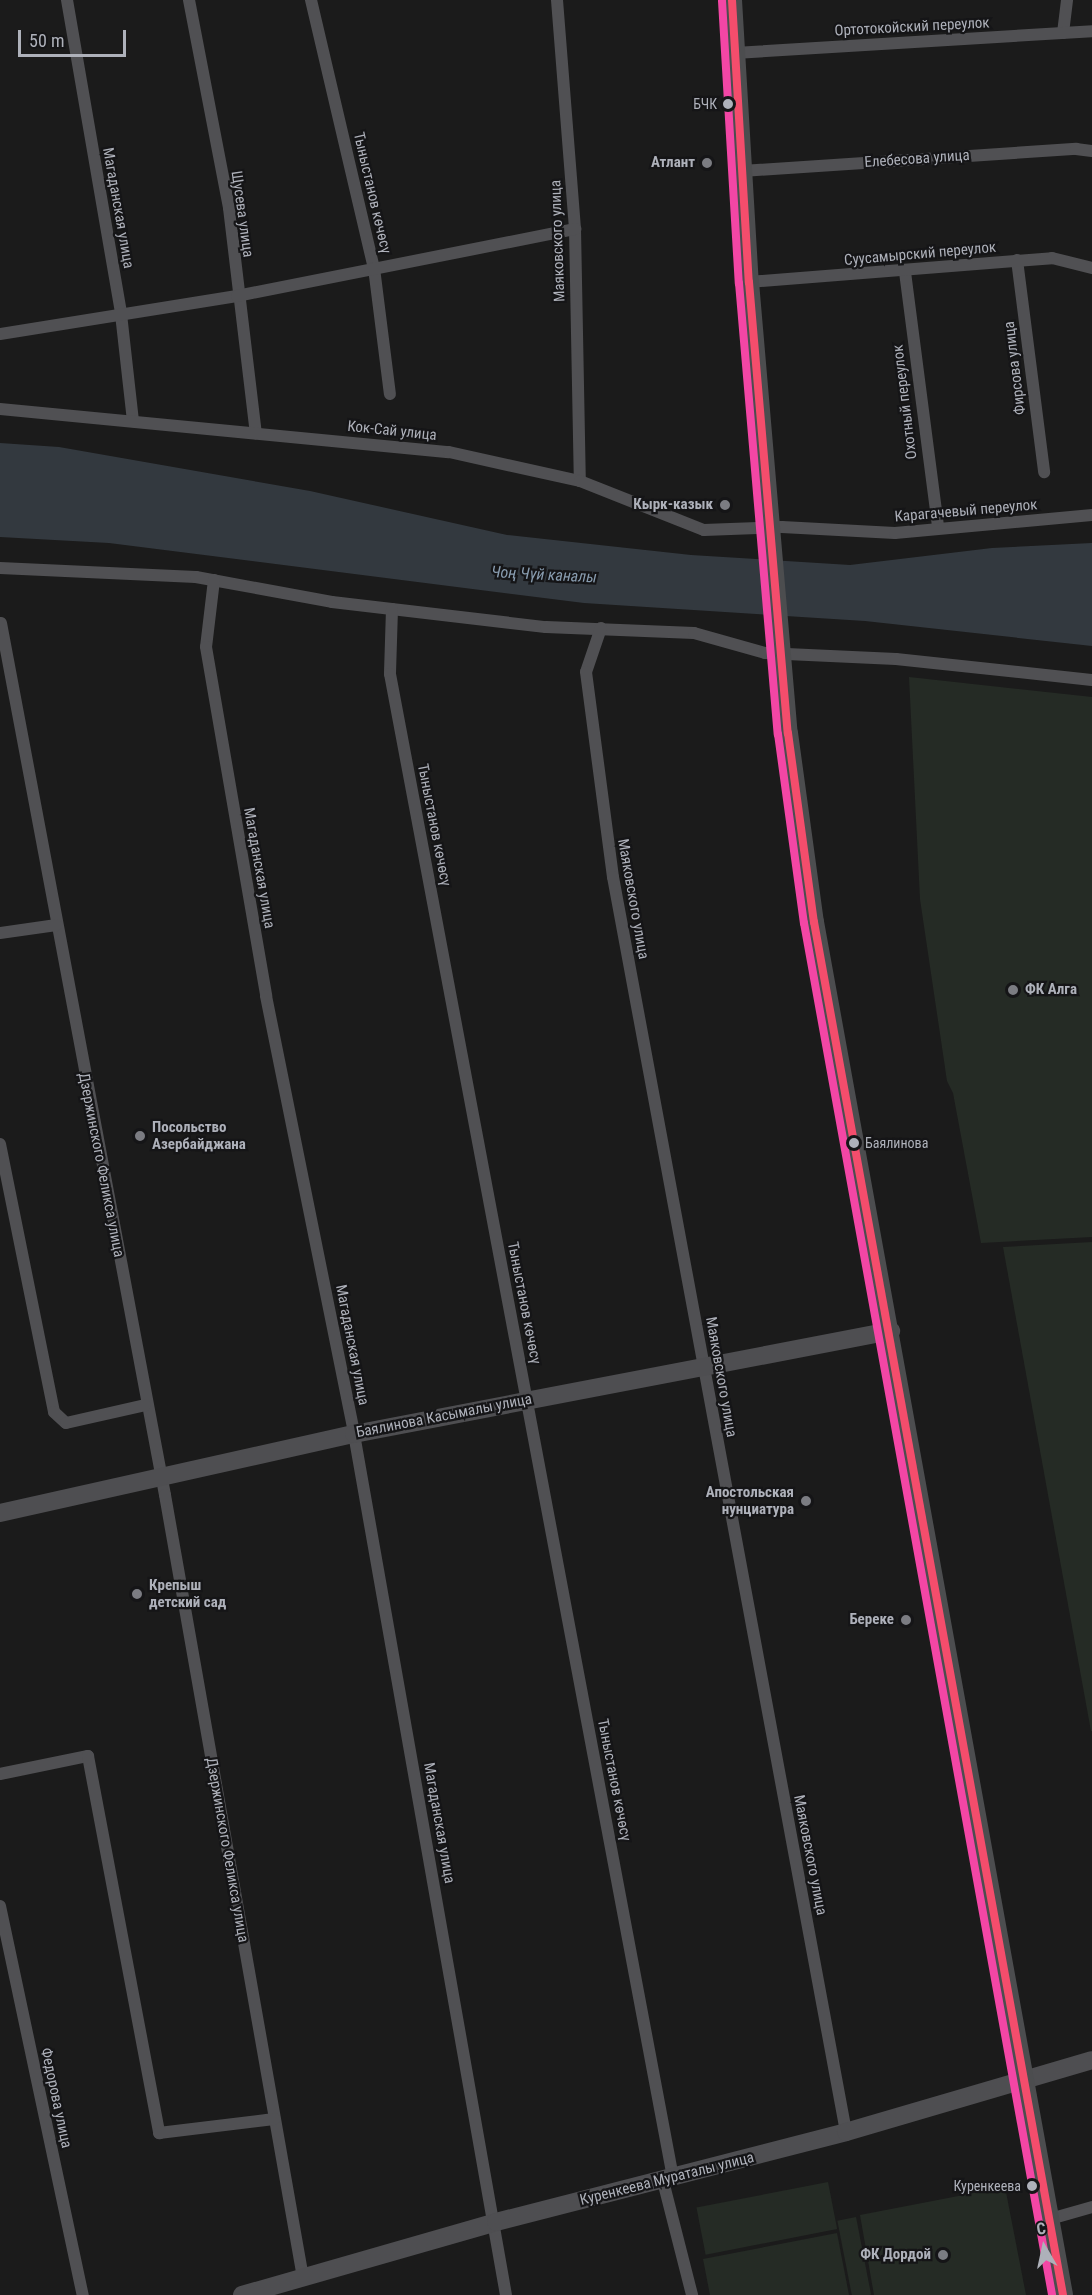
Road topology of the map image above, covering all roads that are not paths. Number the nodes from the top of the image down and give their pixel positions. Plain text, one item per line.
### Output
1 (67, 0) edge
2 (189, 0) edge
3 (311, 0) edge
4 (557, 0) edge
5 (732, 0) edge
6 (1067, 0) edge
7 (1092, 32) edge
8 (1063, 33) junction
9 (735, 53) junction
10 (1092, 151) edge
11 (742, 171) junction
12 (575, 229) junction
13 (1017, 261) junction
14 (374, 268) junction
15 (1092, 268) edge
16 (904, 272) junction
17 (749, 282) junction
18 (237, 296) junction
19 (120, 314) junction
20 (0, 334) edge
21 (390, 394) dead end
22 (0, 409) edge
23 (133, 421) junction
24 (256, 433) junction
25 (1044, 472) dead end
26 (579, 481) junction
27 (1092, 515) edge
28 (938, 527) junction
29 (771, 536) junction
30 (0, 567) edge
31 (214, 580) junction
32 (392, 609) junction
33 (1, 622) edge
34 (601, 628) junction
35 (781, 655) junction
36 (1092, 680) edge
37 (6, 683) edge
38 (56, 925) junction
39 (0, 933) edge
40 (0, 1144) edge
41 (891, 1331) junction
42 (703, 1365) junction
43 (527, 1399) junction
44 (145, 1406) junction
45 (354, 1434) junction
46 (160, 1474) junction
47 (0, 1513) edge
48 (0, 1774) edge
49 (0, 1906) edge
50 (1092, 2060) edge
51 (1024, 2079) junction
52 (273, 2120) junction
53 (846, 2132) junction
54 (668, 2179) junction
55 (1092, 2207) edge
56 (1050, 2219) junction
57 (496, 2222) junction
58 (304, 2287) edge
59 (83, 2295) edge
60 (242, 2295) edge
61 (506, 2295) edge
62 (692, 2295) edge
63 (1063, 2295) edge

1 - 19 street, Магаданская улица
2 - 18 street, Щусева улица
3 - 14 street, Тыныстанов көчөсү
4 - 12 street, Маяковского улица
5 - 9 main road
6 - 8 street
7 - 8 street, Ортотокойский переулок
8 - 9 street, Ортотокойский переулок
9 - 11 main road
10 - 11 street, Елебесова улица
11 - 17 main road
12 - 14 street
12 - 26 street, Маяковского улица
13 - 15 street, Суусамырский переулок
13 - 16 street, Суусамырский переулок
13 - 25 street, Фирсова улица
14 - 18 street
14 - 21 street, Тыныстанов көчөсү
16 - 17 street, Суусамырский переулок
16 - 28 street, Охотный переулок
17 - 29 main road
18 - 19 street
18 - 24 street, Щусева улица
19 - 20 street
19 - 23 street, Магаданская улица
22 - 23 street, Кок-Сай улица
23 - 24 street, Кок-Сай улица
24 - 26 street, Кок-Сай улица
26 - 29 street, Кок-Сай улица
27 - 28 street, Карагачевый переулок
28 - 29 street, Карагачевый переулок
29 - 35 main road
30 - 31 street
31 - 32 street
31 - 45 street, Магаданская улица
32 - 34 street
32 - 43 street, Тыныстанов көчөсү
33 - 37 street, Дзержинского Феликса улица
34 - 35 street
34 - 42 street, Маяковского улица
35 - 36 street
35 - 41 main road
37 - 38 street, Дзержинского Феликса улица
38 - 39 street
38 - 44 street, Дзержинского Феликса улица
40 - 44 street
41 - 42 main road, Баялинова Касымалы улица
41 - 51 main road
42 - 43 main road, Баялинова Касымалы улица
42 - 53 street, Маяковского улица
43 - 45 main road, Баялинова Касымалы улица
43 - 54 street, Тыныстанов көчөсү
44 - 46 street, Дзержинского Феликса улица
45 - 46 main road, Баялинова Касымалы улица
45 - 57 street, Магаданская улица
46 - 47 main road, Баялинова Касымалы улица
46 - 52 street, Дзержинского Феликса улица
48 - 52 street
49 - 59 street, Федорова улица
50 - 51 main road, Куренкеева Мураталы улица
51 - 53 main road, Куренкеева Мураталы улица
51 - 56 main road
52 - 58 street, Дзержинского Феликса улица
53 - 54 main road, Куренкеева Мураталы улица
54 - 57 main road, Куренкеева Мураталы улица
54 - 62 street, Тыныстанов көчөсү
55 - 56 street
56 - 63 main road
57 - 58 main road, Куренкеева Мураталы улица
57 - 61 street, Магаданская улица
58 - 60 main road, Куренкеева Мураталы улица

